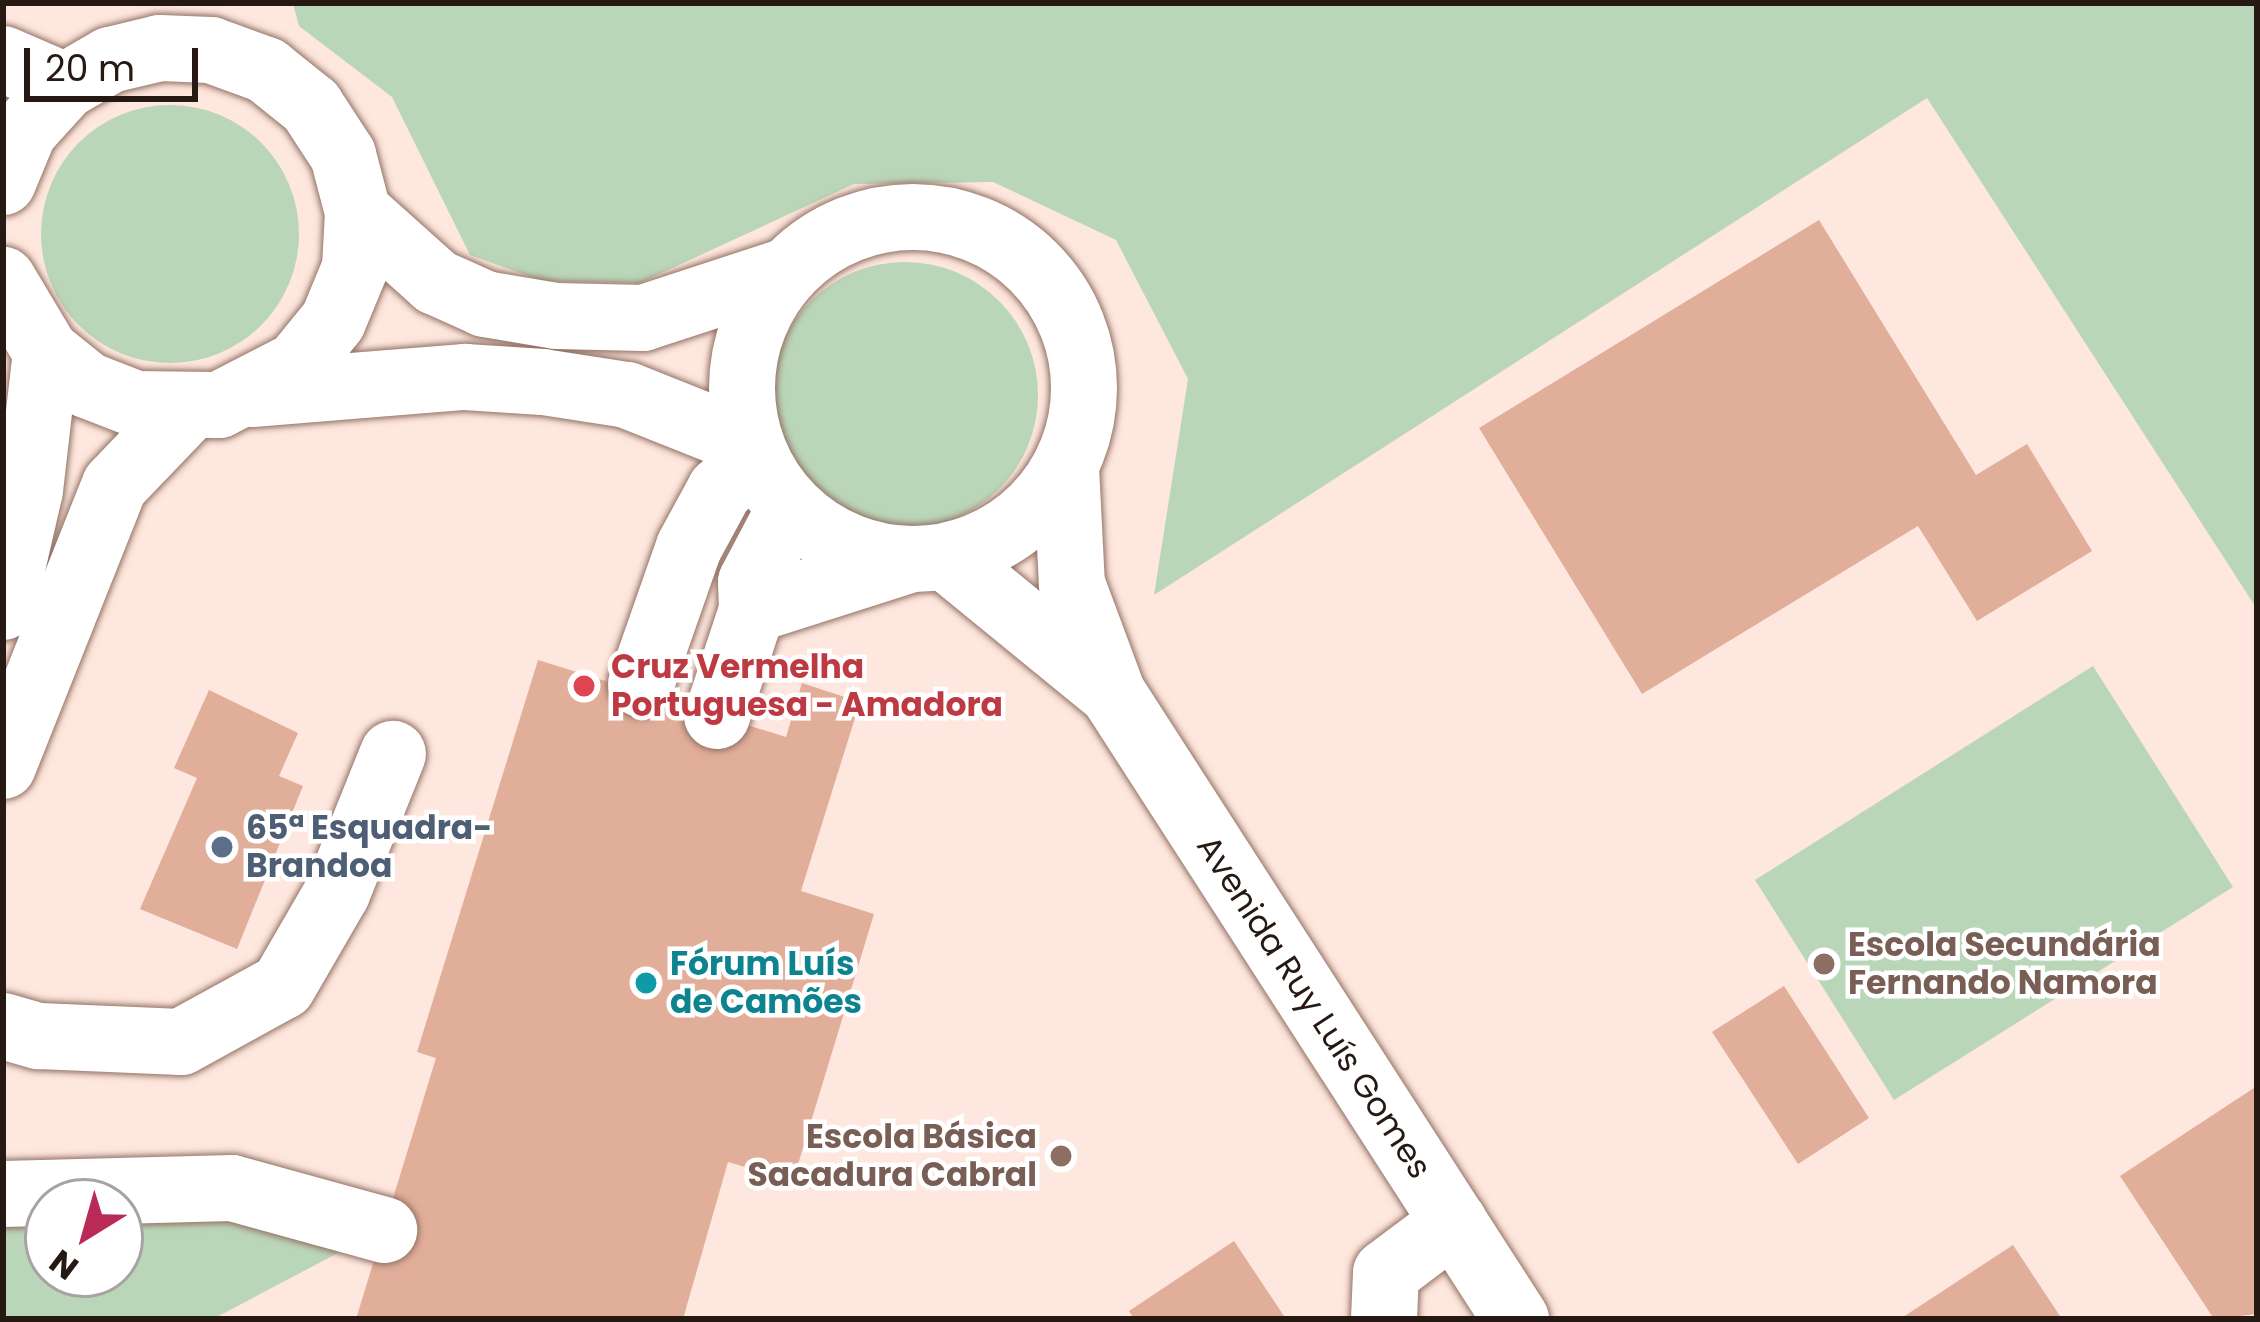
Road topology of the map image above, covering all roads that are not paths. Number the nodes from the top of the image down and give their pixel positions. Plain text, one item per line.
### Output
1 (208, 26) edge
2 (3, 58) edge
3 (65, 86) junction
4 (3, 182) edge
5 (358, 212) junction
6 (787, 271) junction
7 (16, 320) edge
8 (218, 402) junction
9 (1066, 467) junction
10 (764, 471) junction
11 (17, 498) edge
12 (928, 558) junction
13 (3, 607) edge
14 (752, 610) junction
15 (641, 684) dead end
16 (1113, 694) junction
17 (717, 716) dead end
18 (393, 754) dead end
19 (3, 766) edge
20 (3, 1026) edge
21 (3, 1195) edge
22 (1454, 1222) junction
23 (384, 1230) dead end
24 (1384, 1319) edge
25 (1516, 1319) edge

1 - 3 street
1 - 5 street
2 - 3 street
3 - 4 street
5 - 6 street
5 - 8 street
6 - 9 street
6 - 10 street
7 - 8 street
7 - 11 street
8 - 10 street
8 - 19 street
9 - 12 street
9 - 16 street, Avenida Ruy Luís Gomes
10 - 12 street
10 - 14 street
10 - 15 street
11 - 13 street
12 - 14 street
12 - 16 street, Avenida Ruy Luís Gomes
14 - 17 street
16 - 22 street, Avenida Ruy Luís Gomes
18 - 20 street
21 - 23 street
22 - 24 street
22 - 25 street, Avenida Ruy Luís Gomes

